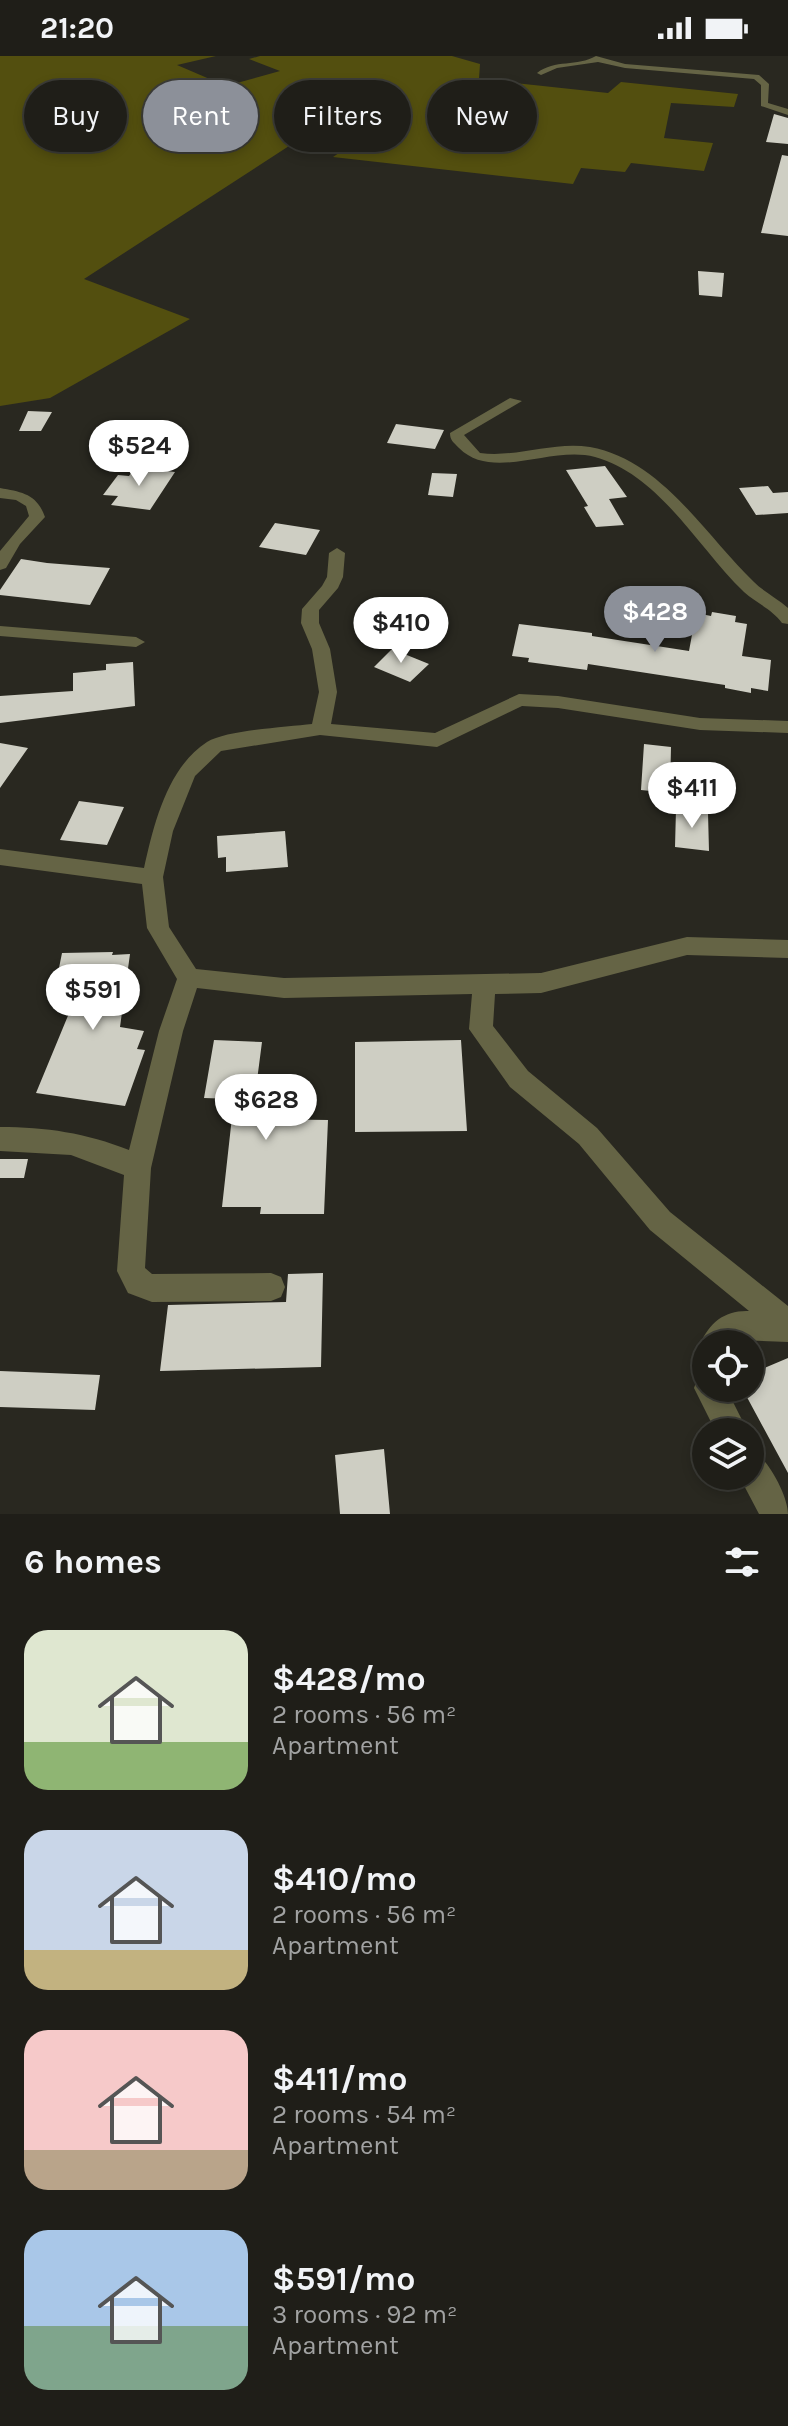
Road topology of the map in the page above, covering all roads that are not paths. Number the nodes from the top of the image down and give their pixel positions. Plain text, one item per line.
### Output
1 (600, 58) edge
2 (541, 73) dead end
3 (788, 112) edge
4 (515, 401) dead end
5 (0, 493) edge
6 (337, 553) dead end
7 (0, 565) edge
8 (788, 619) edge
9 (0, 631) edge
10 (136, 642) dead end
11 (788, 727) edge
12 (320, 729) junction
13 (0, 857) edge
14 (152, 877) junction
15 (788, 949) edge
16 (189, 978) junction
17 (484, 986) junction
18 (0, 1139) edge
19 (138, 1168) junction
20 (271, 1287) dead end
21 (788, 1325) edge
22 (728, 1330) edge
23 (763, 1490) edge
24 (776, 1514) edge

1 - 2 street
1 - 3 street
4 - 8 street
5 - 7 street
6 - 12 street
9 - 10 street
11 - 12 street
12 - 14 street
13 - 14 street
14 - 16 street
15 - 17 street
16 - 17 street
16 - 19 street
17 - 21 street
18 - 19 street
19 - 20 street
21 - 22 street
23 - 24 street

